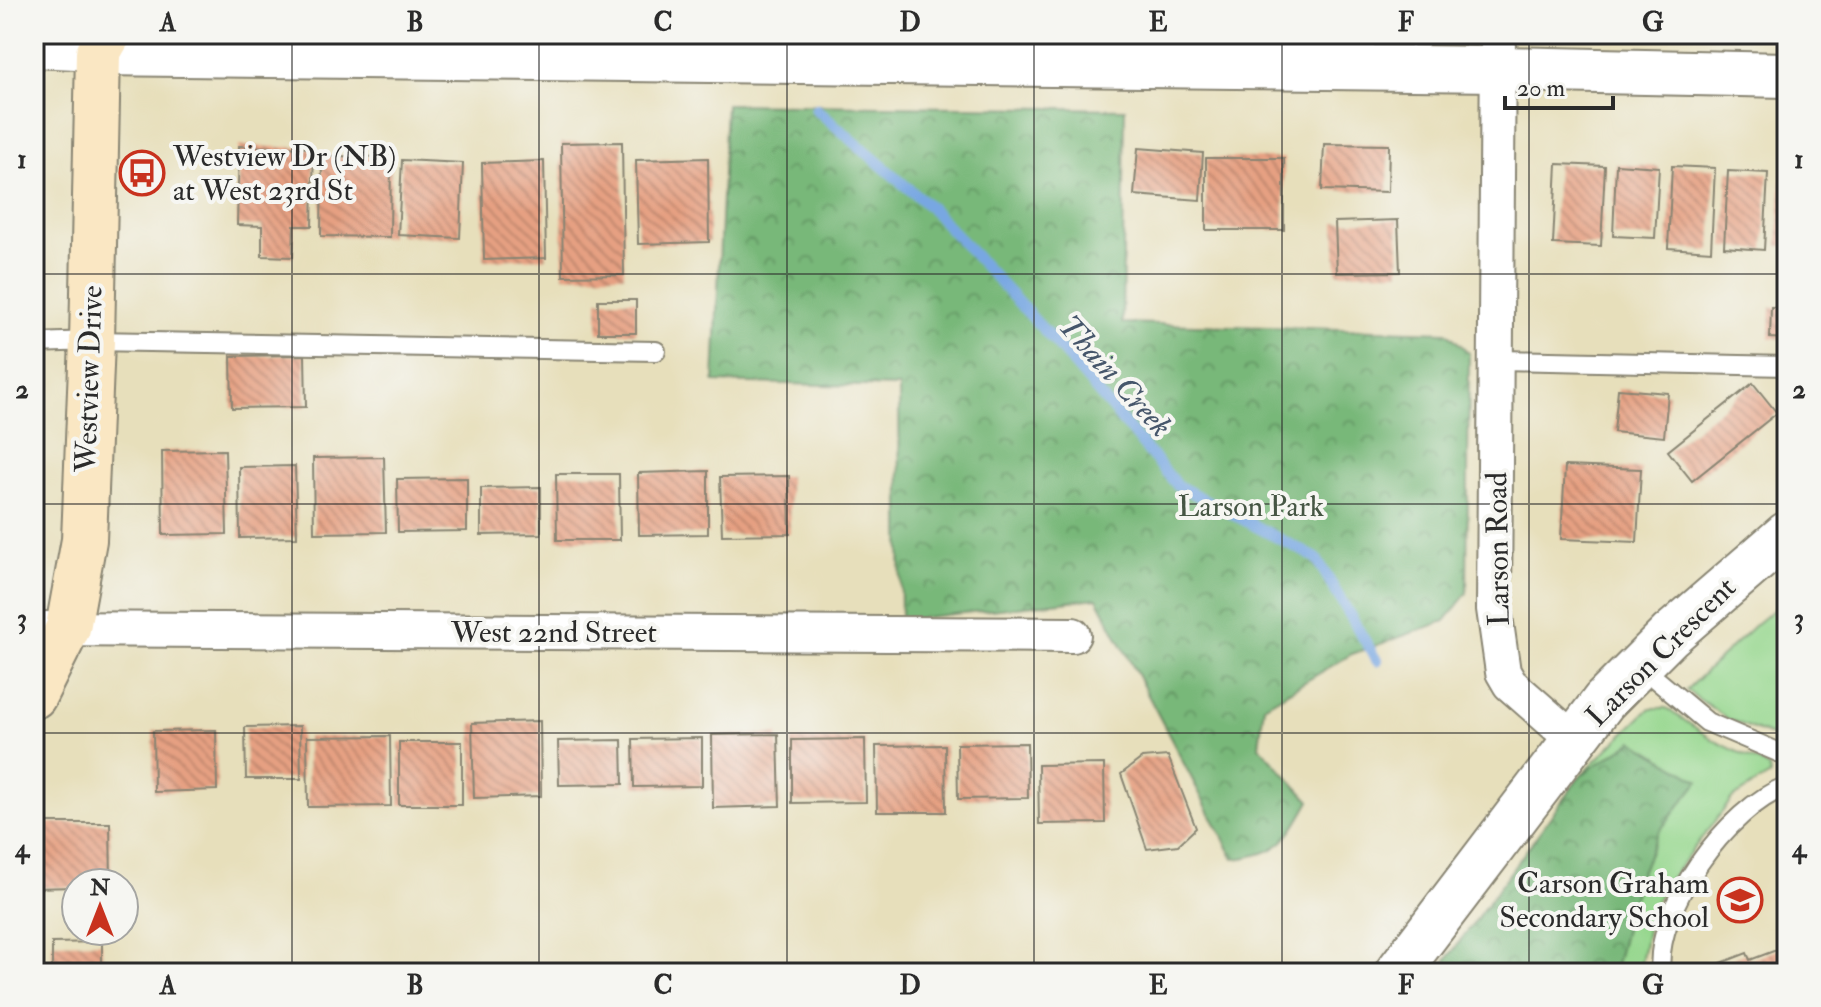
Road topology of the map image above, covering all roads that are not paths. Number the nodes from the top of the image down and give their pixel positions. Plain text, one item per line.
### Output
1 (98, 40) edge
2 (34, 50) edge
3 (1498, 51) edge
4 (1787, 75) edge
5 (92, 341) junction
6 (34, 343) edge
7 (656, 351) dead end
8 (1498, 360) junction
9 (1787, 366) edge
10 (1787, 534) edge
11 (51, 628) edge
12 (1073, 635) dead end
13 (1639, 665) junction
14 (34, 696) edge
15 (1574, 740) junction
16 (1787, 756) edge
17 (1787, 786) edge
18 (1397, 973) edge
19 (1661, 973) edge

1 - 2 street
1 - 3 street
1 - 5 main road, Westview Drive
3 - 4 street
3 - 8 street, Larson Road
5 - 6 lane
5 - 7 lane
5 - 11 main road, Westview Drive
8 - 9 lane
8 - 15 street, Larson Road
10 - 13 street, Larson Crescent
11 - 12 street, West 22nd Street
11 - 14 main road, Westview Drive
13 - 15 street, Larson Crescent
13 - 16 lane
15 - 18 street
17 - 19 lane

